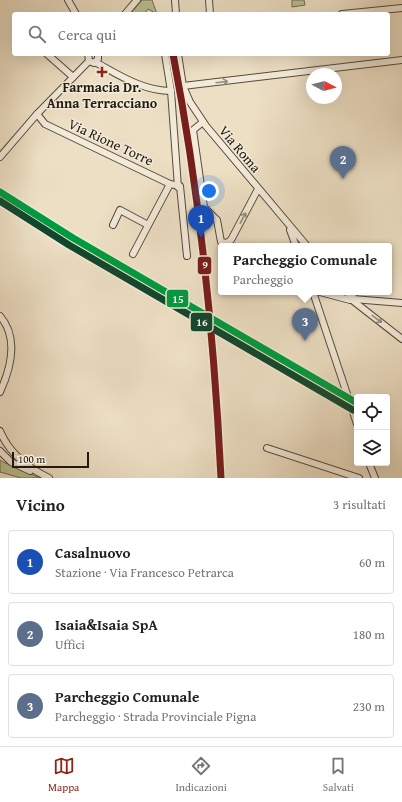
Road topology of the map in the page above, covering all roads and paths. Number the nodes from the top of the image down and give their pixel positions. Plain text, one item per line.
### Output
1 (68, 0) edge
2 (137, 0) edge
3 (175, 0) edge
4 (209, 0) edge
5 (402, 8) edge
6 (75, 12) edge
7 (127, 12) edge
8 (176, 12) edge
9 (210, 12) edge
10 (362, 12) edge
11 (49, 56) edge
12 (165, 56) edge
13 (178, 56) edge
14 (91, 59) edge
15 (402, 60) edge
16 (73, 77) junction
17 (183, 86) junction
18 (171, 91) junction
19 (37, 114) junction
20 (203, 122) junction
21 (0, 157) edge
22 (170, 184) junction
23 (178, 187) junction
24 (258, 189) junction
25 (113, 224) dead end
26 (148, 225) junction
27 (289, 226) junction
28 (224, 243) edge
29 (228, 243) edge
30 (295, 243) edge
31 (304, 243) edge
32 (133, 254) dead end
33 (188, 256) dead end
34 (314, 295) edge
35 (322, 295) edge
36 (336, 295) edge
37 (350, 297) edge
38 (402, 303) edge
39 (319, 309) junction
40 (0, 316) edge
41 (402, 339) edge
42 (0, 392) edge
43 (354, 414) edge
44 (0, 430) edge
45 (266, 448) dead end
46 (0, 451) edge
47 (371, 466) edge
48 (38, 473) junction
49 (49, 478) edge
50 (359, 478) edge
51 (375, 478) edge

1 - 6 street
2 - 7 street
3 - 8 street
4 - 9 street
5 - 10 street
11 - 16 street
12 - 18 street
13 - 17 street, Via Roma
14 - 16 street
14 - 18 street
17 -> 15 street
16 - 19 street
17 - 20 street, Via Roma
18 - 23 street
19 - 21 street
19 - 22 street, Via Rione Torre
20 - 24 street, Via Roma
20 -> 28 street
22 - 23 street, Via Rione Torre
22 - 26 street
23 - 33 street
24 - 27 street, Via Roma
29 -> 24 street
25 - 26 street
26 - 32 street
27 - 30 street
27 - 31 street, Via Roma
34 - 39 street
35 - 39 street
36 - 37 street
37 - 38 street
37 -> 41 street
39 - 43 street
40 - 42 street
44 - 48 street
45 - 50 street
46 - 48 street
47 - 51 street
48 - 49 street

